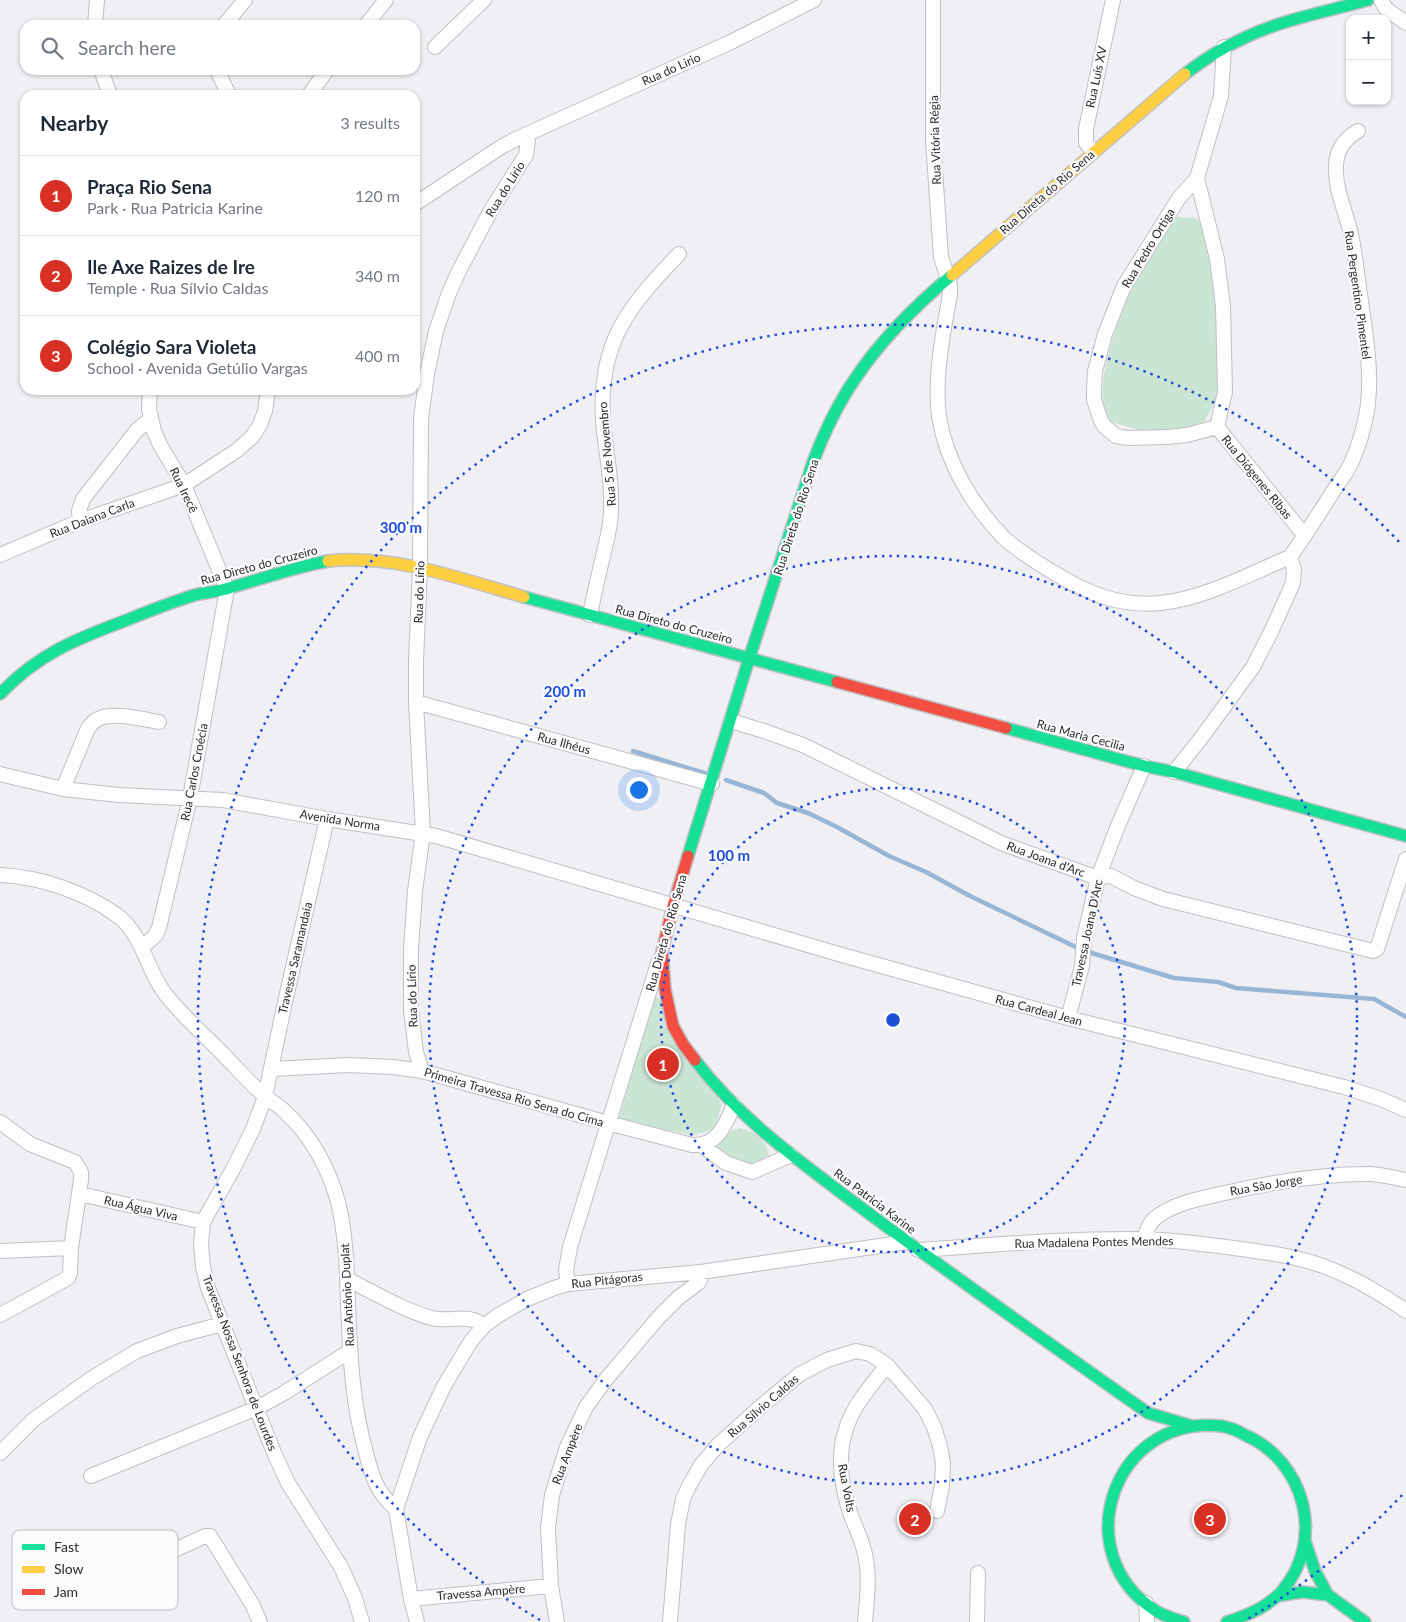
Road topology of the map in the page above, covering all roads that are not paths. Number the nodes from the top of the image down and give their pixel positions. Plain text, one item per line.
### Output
1 (97, 0) edge
2 (245, 0) edge
3 (484, 0) edge
4 (814, 0) edge
5 (933, 0) edge
6 (1113, 0) edge
7 (1368, 0) edge
8 (1381, 0) edge
9 (381, 2) edge
10 (95, 20) edge
11 (228, 20) edge
12 (369, 20) edge
13 (1406, 23) edge
14 (435, 47) dead end
15 (1224, 48) junction
16 (103, 75) edge
17 (219, 75) edge
18 (323, 75) edge
19 (108, 90) edge
20 (227, 90) edge
21 (313, 90) edge
22 (1358, 131) dead end
23 (526, 134) junction
24 (1093, 152) junction
25 (1197, 178) junction
26 (420, 201) edge
27 (679, 254) dead end
28 (948, 278) junction
29 (150, 395) edge
30 (267, 395) edge
31 (151, 420) junction
32 (1216, 427) junction
33 (184, 485) junction
34 (80, 521) junction
35 (1305, 536) junction
36 (0, 555) edge
37 (1290, 557) junction
38 (420, 568) junction
39 (227, 589) junction
40 (590, 615) junction
41 (749, 659) junction
42 (0, 694) edge
43 (416, 702) junction
44 (731, 721) junction
45 (159, 722) dead end
46 (1144, 766) junction
47 (1174, 772) junction
48 (0, 774) edge
49 (712, 784) junction
50 (63, 789) junction
51 (190, 798) junction
52 (327, 819) junction
53 (423, 833) junction
54 (1406, 836) edge
55 (1406, 859) edge
56 (0, 875) edge
57 (1098, 878) junction
58 (673, 906) junction
59 (142, 947) junction
60 (662, 952) junction
61 (1068, 1018) junction
62 (272, 1069) junction
63 (422, 1071) junction
64 (265, 1097) junction
65 (734, 1105) junction
66 (1406, 1110) edge
67 (0, 1122) edge
68 (608, 1123) junction
69 (701, 1145) junction
70 (791, 1155) junction
71 (1406, 1180) edge
72 (80, 1194) junction
73 (202, 1222) junction
74 (1145, 1239) junction
75 (912, 1246) junction
76 (71, 1248) junction
77 (0, 1251) edge
78 (701, 1272) junction
79 (347, 1279) junction
80 (568, 1284) junction
81 (1406, 1311) edge
82 (0, 1315) edge
83 (222, 1324) junction
84 (484, 1326) junction
85 (350, 1351) junction
86 (887, 1365) junction
87 (256, 1408) junction
88 (1148, 1412) junction
89 (1192, 1426) junction
90 (1153, 1440) junction
91 (0, 1453) edge
92 (91, 1476) dead end
93 (396, 1509) junction
94 (937, 1511) dead end
95 (1305, 1541) junction
96 (178, 1549) edge
97 (978, 1573) dead end
98 (551, 1586) junction
99 (1328, 1595) junction
100 (1277, 1596) junction
101 (411, 1599) junction
102 (1146, 1603) junction
103 (260, 1622) edge
104 (362, 1622) edge
105 (416, 1622) edge
106 (557, 1622) edge
107 (670, 1622) edge
108 (865, 1622) edge
109 (978, 1622) edge
110 (1146, 1622) edge
111 (1184, 1622) edge
112 (1227, 1622) edge
113 (1365, 1622) edge

1 - 10 street
2 - 11 street
3 - 14 street
4 - 23 street, Rua do Lirio
5 - 28 street, Rua Vitória Régia
6 - 24 street, Rua Luís XV
7 - 15 main road, Rua Direta do Rio Sena
8 - 13 street
9 - 12 street
15 - 24 main road, Rua Direta do Rio Sena
15 - 25 street, Rua Pedro Ortiga
16 - 19 street
17 - 20 street
18 - 21 street
22 - 35 street, Rua Pergentino Pimentel
23 - 26 street, Rua do Lirio
23 - 38 street, Rua do Lírio
24 - 28 main road, Rua Direta do Rio Sena
25 - 32 street, Rua Diógenes Ribas
25 - 32 street, Rua Pedro Ortiga
27 - 40 street, Rua 5 de Novembro
28 - 37 street, Rua Vitória Régia
28 - 41 main road, Rua Direta do Rio Sena
29 - 31 street, Rua Irecê
30 - 33 street, Rua Daiana Carla
31 - 33 street, Rua Irecê
31 - 34 street
32 - 35 street, Rua Diógenes Ribas
33 - 34 street, Rua Daiana Carla
33 - 39 street, Rua Irecê
34 - 36 street, Rua Daiana Carla
35 - 37 street, Rua Pergentino Pimentel
37 - 47 street
38 - 39 main road, Rua Direto do Cruzeiro
38 - 40 main road, Rua Direto do Cruzeiro
38 - 43 street, Rua do Lírio
39 - 42 main road, Rua Direto do Cruzeiro
39 - 51 street, Rua Carlos Croécia
40 - 41 main road, Rua Direto do Cruzeiro
41 - 44 main road, Rua Direta do Rio Sena
41 - 46 main road, Rua Maria Cecilia
43 - 49 street, Rua Ilhéus
43 - 53 street, Rua do Lírio
44 - 49 main road, Rua Direta do Rio Sena
44 - 57 street, Rua Joana d'Arc
45 - 50 street
46 - 47 main road, Rua Maria Cecilia
46 - 57 street, Travessa Joana D'Arc
47 - 54 main road, Rua Maria Cecilia
48 - 50 street, Avenida Norma
49 - 58 main road, Rua Direta do Rio Sena
50 - 51 street, Avenida Norma
51 - 52 street, Avenida Norma
51 - 59 street, Rua Carlos Croécia
52 - 53 street, Avenida Norma
52 - 62 street, Travessa Saramandaía
53 - 58 street, Avenida Norma
53 - 63 street, Rua do Lírio
55 - 57 street, Rua Joana d'Arc
56 - 59 street, Rua Antônio Duplat
57 - 61 street, Travessa Joana D'Arc
58 - 60 main road, Rua Direta do Rio Sena
58 - 61 street, Rua Cardeal Jean
59 - 64 street, Rua Antônio Duplat
60 - 65 main road, Rua Patricia Karine
60 - 68 street, Rua Direta do Rio Sena
61 - 66 street, Rua Cardeal Jean
62 - 63 street, Primeira Travessa Rio Sena do Cima
62 - 64 street, Travessa Saramandaía
63 - 68 street, Primeira Travessa Rio Sena do Cima
64 - 73 street, Travessa Nossa Senhora de Lourdes
64 - 79 street, Rua Antônio Duplat
65 - 69 street
65 - 70 main road, Rua Patricia Karine
67 - 72 street
68 - 69 street, Primeira Travessa Rio Sena do Cima
68 - 80 street, Rua Direta do Rio Sena
69 - 70 street
70 - 75 main road, Rua Patricia Karine
71 - 74 street, Rua Sâo Jorge
72 - 73 street, Rua Água Viva
72 - 76 street
73 - 83 street, Travessa Nossa Senhora de Lourdes
74 - 75 street, Rua Madalena Pontes Mendes
74 - 81 street, Rua Madalena Pontes Mendes
75 - 78 street, Rua Pitágoras
75 - 88 main road, Rua Patricia Karine
76 - 77 street
76 - 82 street
78 - 80 street, Rua Pitágoras
78 - 98 street, Rua Ampère
79 - 84 street
79 - 85 street, Rua Antônio Duplat
80 - 84 street, Rua Pitágoras
83 - 87 street, Travessa Nossa Senhora de Lourdes
83 - 91 street
84 - 93 street, Rua Pitágoras
85 - 87 street
85 - 93 street, Rua Antônio Duplat
86 - 94 street, Rua Sílvio Caldas
86 - 107 street, Rua Sílvio Caldas
86 - 108 street, Rua Volts
87 - 92 street
87 - 104 street, Travessa Nossa Senhora de Lourdes
88 - 89 main road, Rua Patricia Karine
88 - 90 main road
89 - 90 main road
89 - 95 main road
90 - 102 main road
93 - 101 street, Rua Pitágoras
95 - 99 main road
95 - 100 main road
96 - 103 street
97 - 109 street
98 - 101 street, Travessa Ampère
98 - 106 street, Rua Ampère
99 - 100 main road
99 - 113 main road
100 - 112 main road
101 - 105 street, Rua Pitágoras
102 - 110 street
102 - 111 main road

